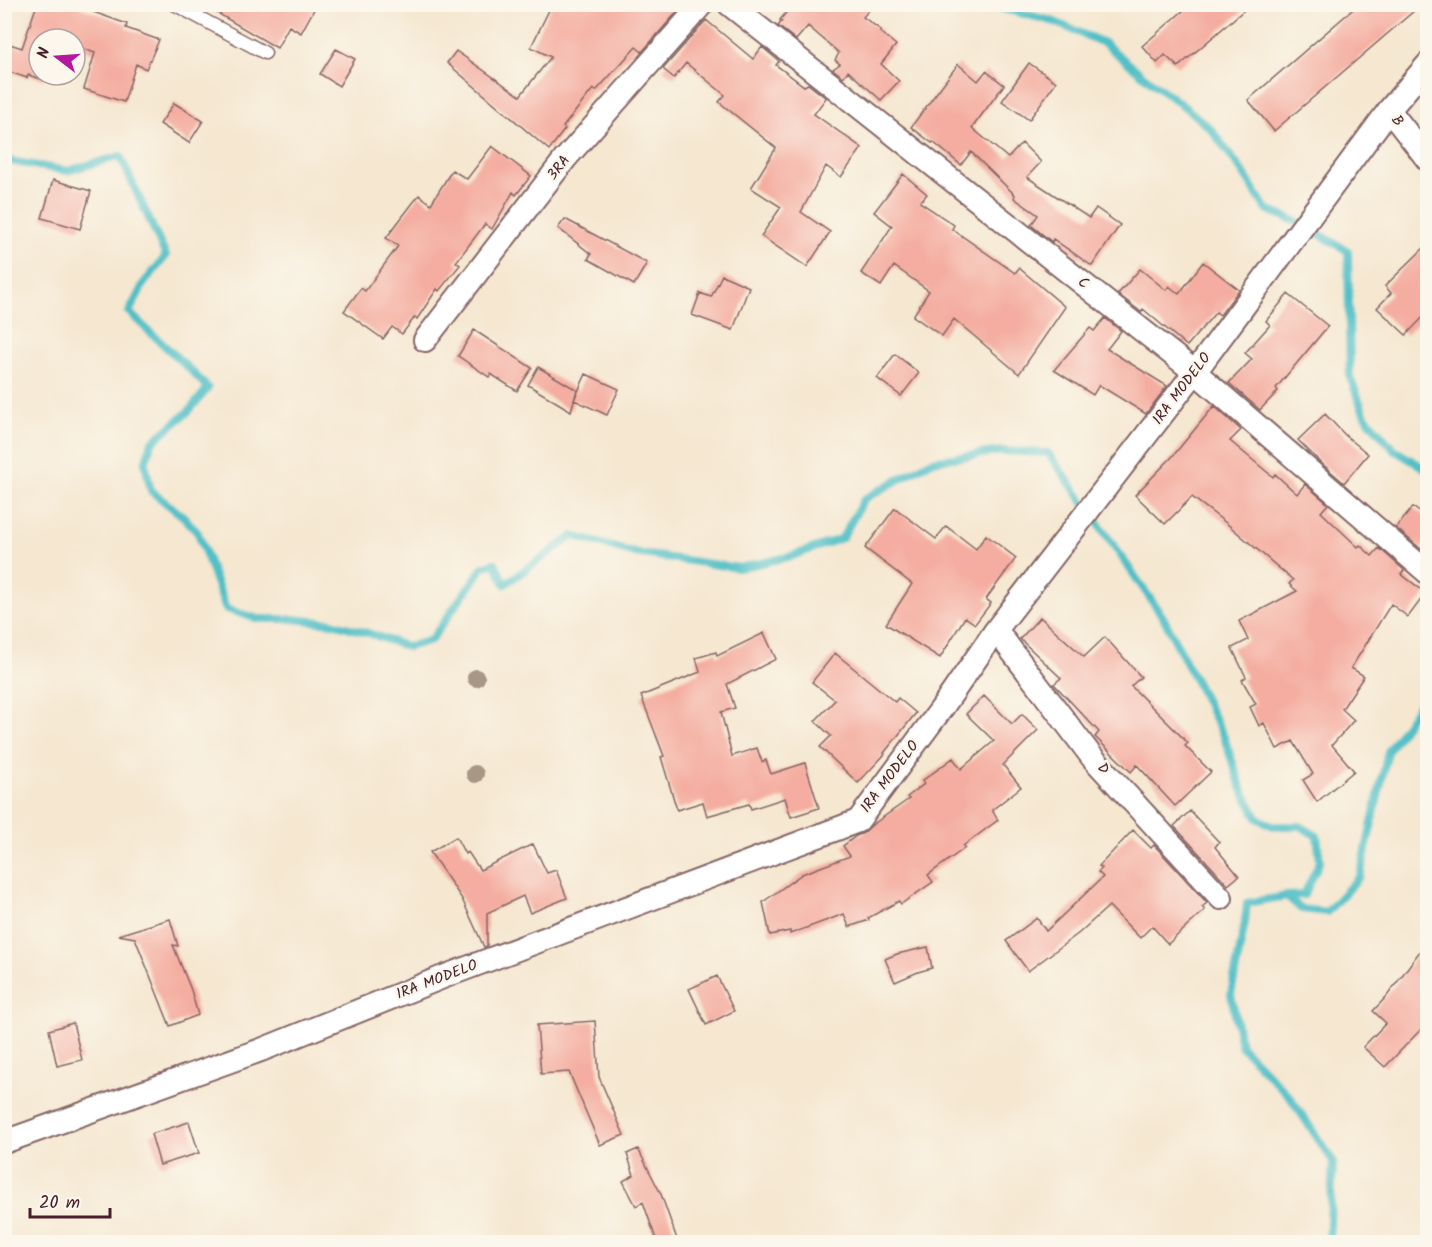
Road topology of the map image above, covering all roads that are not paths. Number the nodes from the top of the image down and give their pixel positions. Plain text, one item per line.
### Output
1 (174, 4) edge
2 (702, 4) edge
3 (729, 4) edge
4 (265, 53) dead end
5 (1428, 64) edge
6 (1389, 110) junction
7 (1428, 160) edge
8 (425, 340) dead end
9 (1195, 372) junction
10 (1428, 573) edge
11 (996, 630) junction
12 (1221, 898) dead end
13 (4, 1142) edge

1 - 4 lane
2 - 8 street, 3RA
3 - 9 street, C
5 - 6 street, 1RA MODELO
6 - 7 street, B
6 - 9 street, 1RA MODELO
9 - 10 street, C
9 - 11 street, 1RA MODELO
11 - 12 street, D
11 - 13 street, 1RA MODELO

